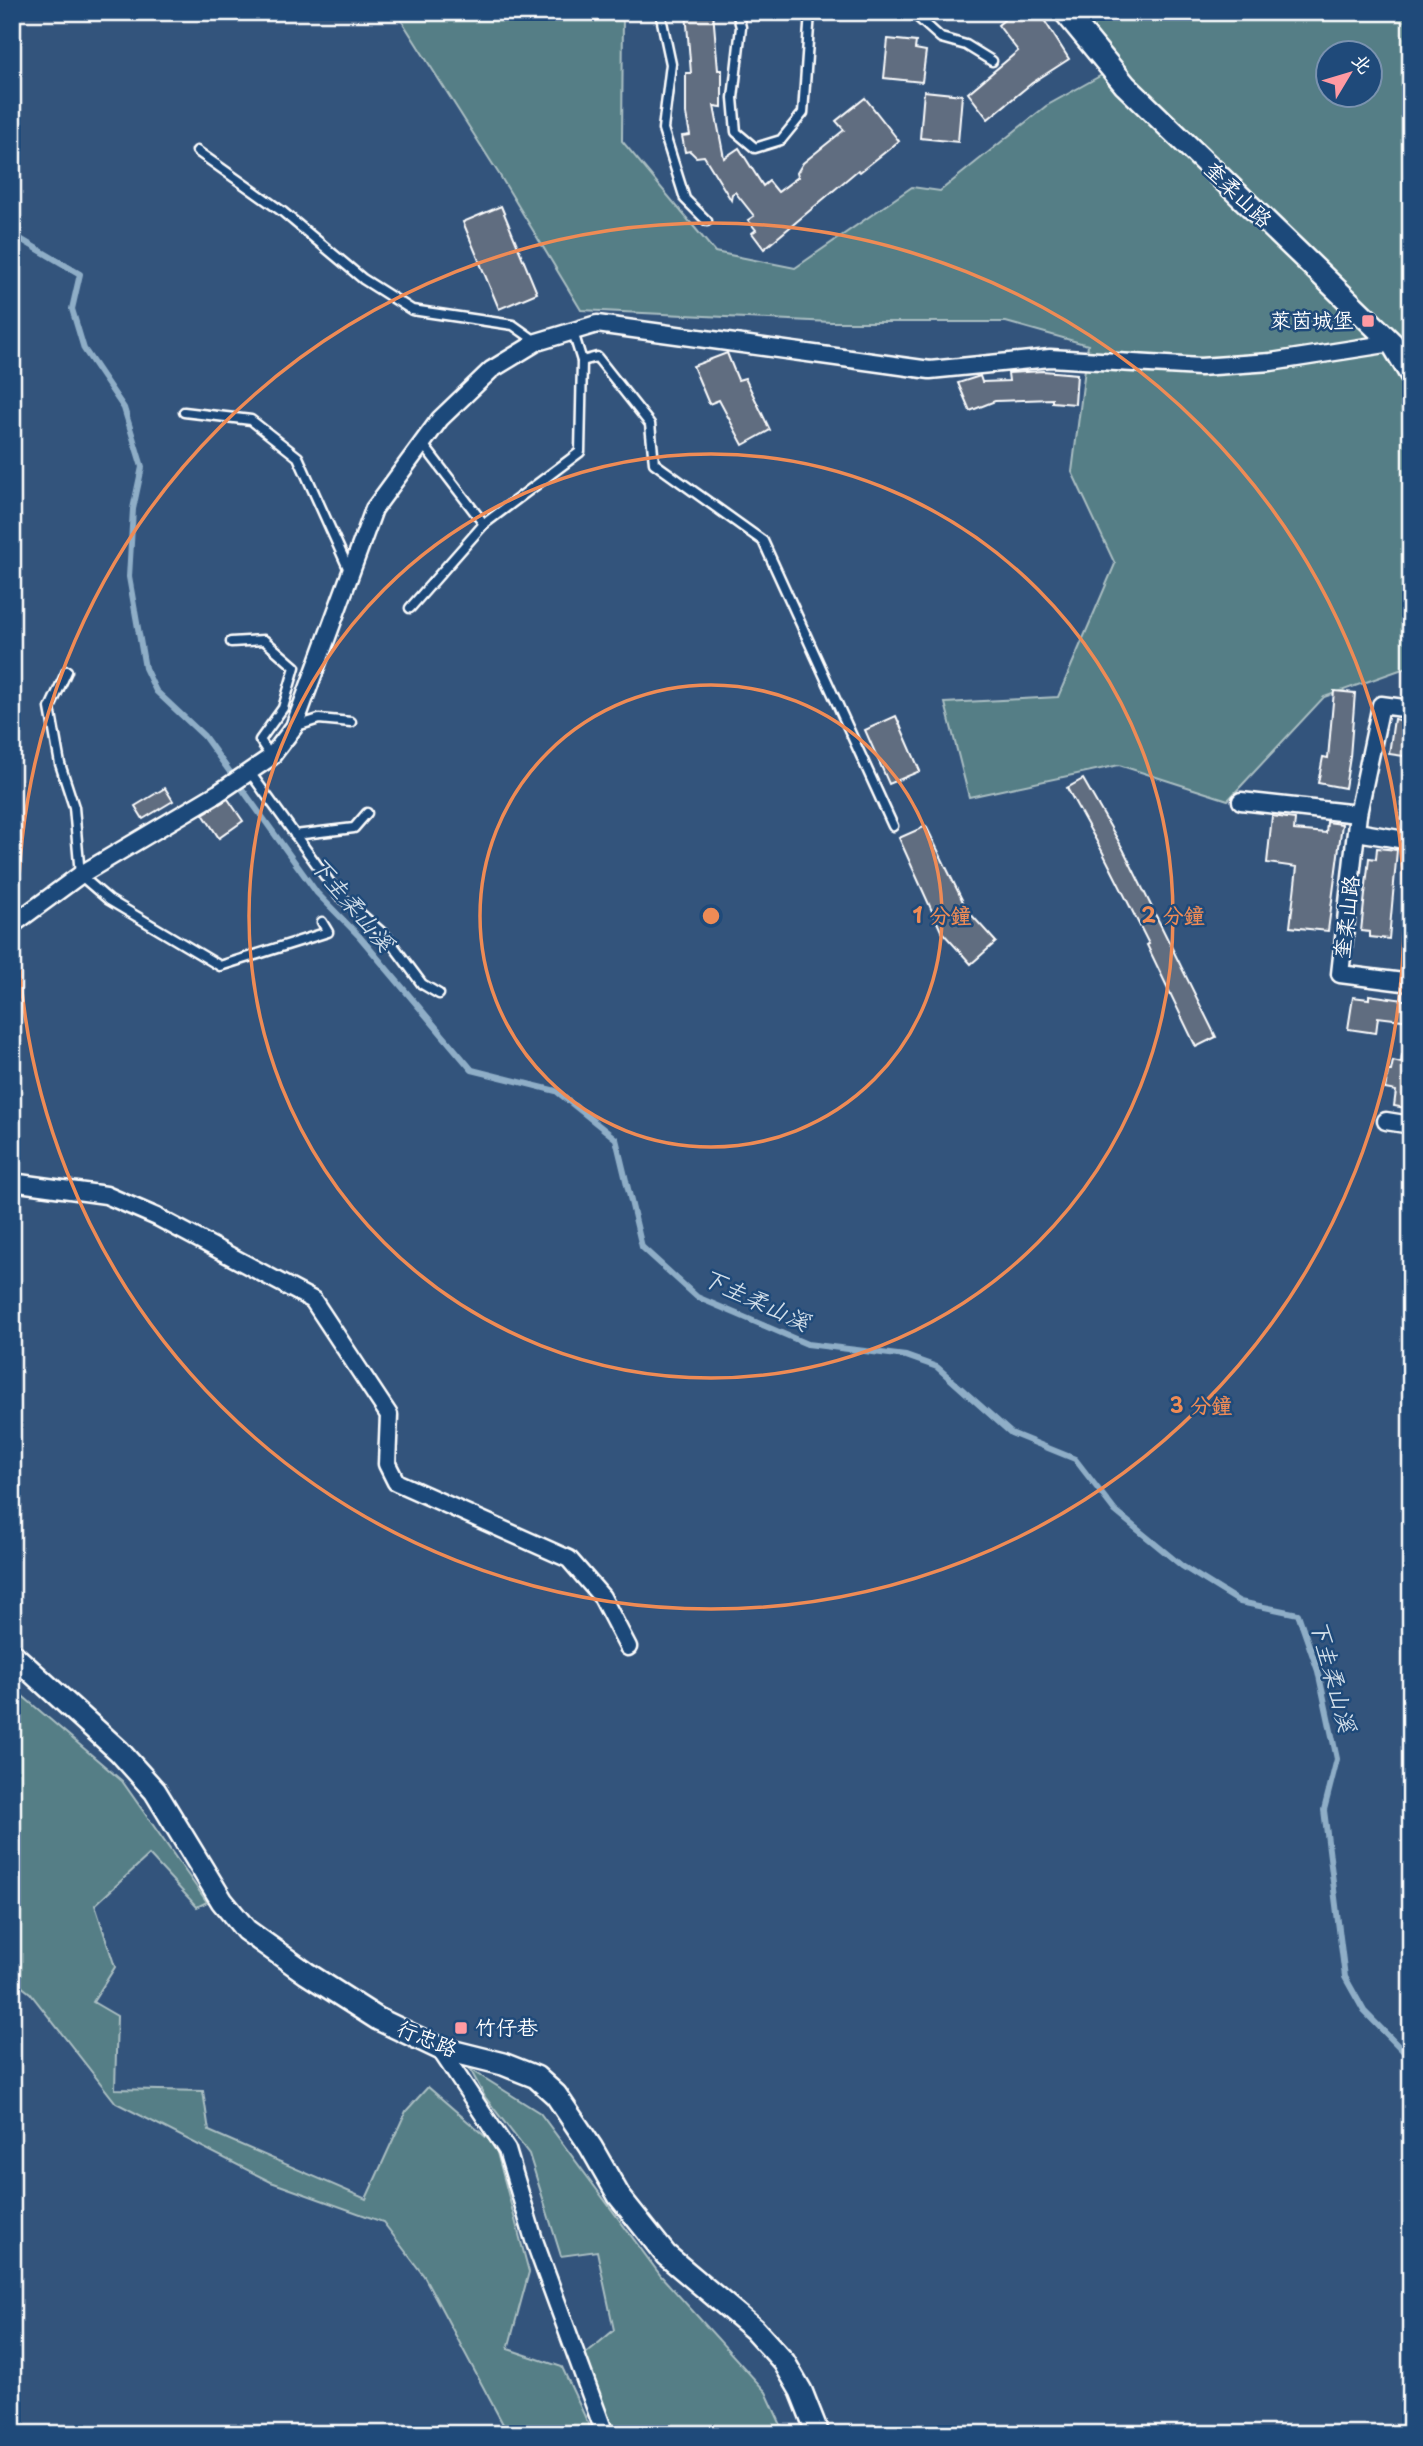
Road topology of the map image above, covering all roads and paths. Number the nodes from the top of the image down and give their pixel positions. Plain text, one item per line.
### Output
1 (660, 12) edge
2 (737, 12) edge
3 (810, 12) edge
4 (912, 12) edge
5 (1065, 12) edge
6 (992, 61) dead end
7 (197, 151) dead end
8 (706, 221) dead end
9 (573, 331) junction
10 (537, 342) junction
11 (1392, 343) junction
12 (582, 361) junction
13 (1411, 375) edge
14 (184, 412) dead end
15 (422, 443) junction
16 (484, 524) junction
17 (351, 573) junction
18 (410, 608) dead end
19 (231, 642) dead end
20 (67, 671) dead end
21 (1411, 709) edge
22 (351, 722) dead end
23 (294, 727) junction
24 (271, 757) junction
25 (244, 774) junction
26 (1241, 801) dead end
27 (367, 813) dead end
28 (1358, 814) junction
29 (893, 826) dead end
30 (1357, 832) junction
31 (295, 835) junction
32 (1411, 841) edge
33 (80, 875) junction
34 (322, 922) dead end
35 (12, 925) edge
36 (1411, 983) edge
37 (439, 994) dead end
38 (1386, 1121) dead end
39 (1411, 1125) edge
40 (12, 1182) edge
41 (628, 1647) dead end
42 (12, 1654) edge
43 (439, 2048) junction
44 (605, 2434) edge
45 (818, 2434) edge

1 - 8 lane
2 - 3 lane
4 - 6 lane
5 - 11 street, 奎柔山路
7 - 10 lane
9 - 10 street
9 - 11 street
9 - 12 lane
10 - 15 street
11 - 13 street, 奎柔山路
12 - 16 lane
12 - 29 lane
14 - 17 lane
15 - 16 lane
15 - 17 street
16 - 18 lane
17 - 23 street
19 - 24 lane
20 - 33 lane
21 - 28 street, 奎柔山路
22 - 23 lane
23 - 24 street
24 - 25 street
25 - 31 lane
25 - 33 street
26 - 28 street
27 - 31 lane
28 - 30 street, 奎柔山路
30 - 32 street
30 - 36 street, 奎柔山路
31 - 37 lane
33 - 34 lane
33 - 35 street
38 - 39 street
40 - 41 street
42 - 43 street, 行忠路
43 - 44 street
43 - 45 street, 行忠路

